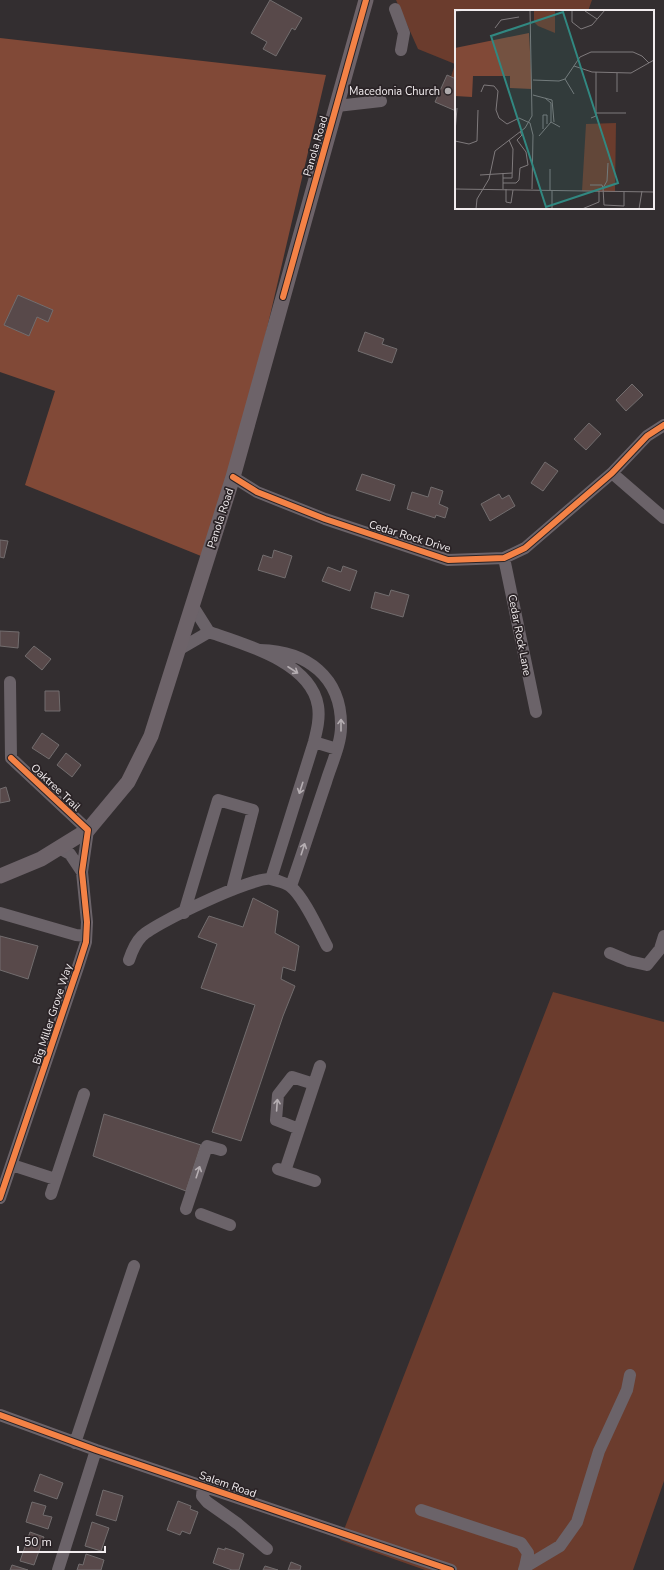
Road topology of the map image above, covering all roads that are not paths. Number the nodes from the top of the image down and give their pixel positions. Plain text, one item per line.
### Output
1 (366, 0) edge
2 (395, 9) dead end
3 (401, 50) dead end
4 (381, 101) dead end
5 (337, 106) junction
6 (664, 425) edge
7 (612, 473) junction
8 (233, 477) junction
9 (664, 518) edge
10 (504, 558) junction
11 (192, 605) junction
12 (208, 632) junction
13 (178, 650) junction
14 (259, 650) junction
15 (10, 682) dead end
16 (536, 712) dead end
17 (314, 742) junction
18 (337, 749) junction
19 (5, 761) edge
20 (88, 830) junction
21 (59, 848) junction
22 (82, 872) junction
23 (0, 876) edge
24 (271, 879) junction
25 (291, 886) junction
26 (232, 890) junction
27 (184, 912) junction
28 (0, 913) edge
29 (86, 936) junction
30 (664, 936) edge
31 (327, 946) dead end
32 (610, 953) dead end
33 (129, 960) dead end
34 (320, 1066) dead end
35 (314, 1084) junction
36 (84, 1094) dead end
37 (298, 1129) junction
38 (221, 1150) dead end
39 (12, 1165) junction
40 (56, 1179) junction
41 (315, 1181) dead end
42 (51, 1194) dead end
43 (0, 1198) edge
44 (186, 1209) dead end
45 (200, 1214) dead end
46 (230, 1224) dead end
47 (134, 1266) dead end
48 (630, 1375) dead end
49 (0, 1415) edge
50 (75, 1443) junction
51 (96, 1450) junction
52 (203, 1486) junction
53 (421, 1510) dead end
54 (267, 1549) dead end
55 (525, 1568) edge
56 (58, 1570) edge
57 (451, 1570) edge

1 - 5 main road, Panola Road
2 - 3 street
4 - 5 street
5 - 8 main road, Panola Road
6 - 7 street, Cedar Rock Drive
7 - 9 street
7 - 10 street, Cedar Rock Drive
8 - 10 street, Cedar Rock Drive
8 - 11 main road, Panola Road
10 - 16 street, Cedar Rock Lane
11 - 12 street
11 - 13 main road, Panola Road
12 - 13 street
12 - 14 street
13 - 20 main road, Panola Road
14 -> 17 street
18 -> 14 street
15 - 19 street
17 - 18 street
17 -> 24 street
25 -> 18 street
19 - 20 street, Oaktree Trail
20 - 21 main road, Panola Road
20 - 22 street, Big Miller Grove Way
21 - 22 street
21 - 23 main road, Panola Road
22 - 29 street, Big Miller Grove Way
24 - 25 street
24 - 26 street
25 - 31 street
26 - 27 street
26 - 27 street
27 - 33 street
28 - 29 street
29 - 39 street, Big Miller Grove Way
30 - 32 street
34 - 35 street
35 - 37 street
37 -> 35 street
36 - 40 street
37 - 41 street
44 -> 38 street
39 - 40 street
39 - 43 street, Big Miller Grove Way
40 - 42 street
45 - 46 street
47 - 50 street
48 - 55 street
49 - 50 street, Salem Road
50 - 51 street, Salem Road
51 - 52 street, Salem Road
51 - 56 street
52 - 54 street
52 - 57 street, Salem Road
53 - 55 street

